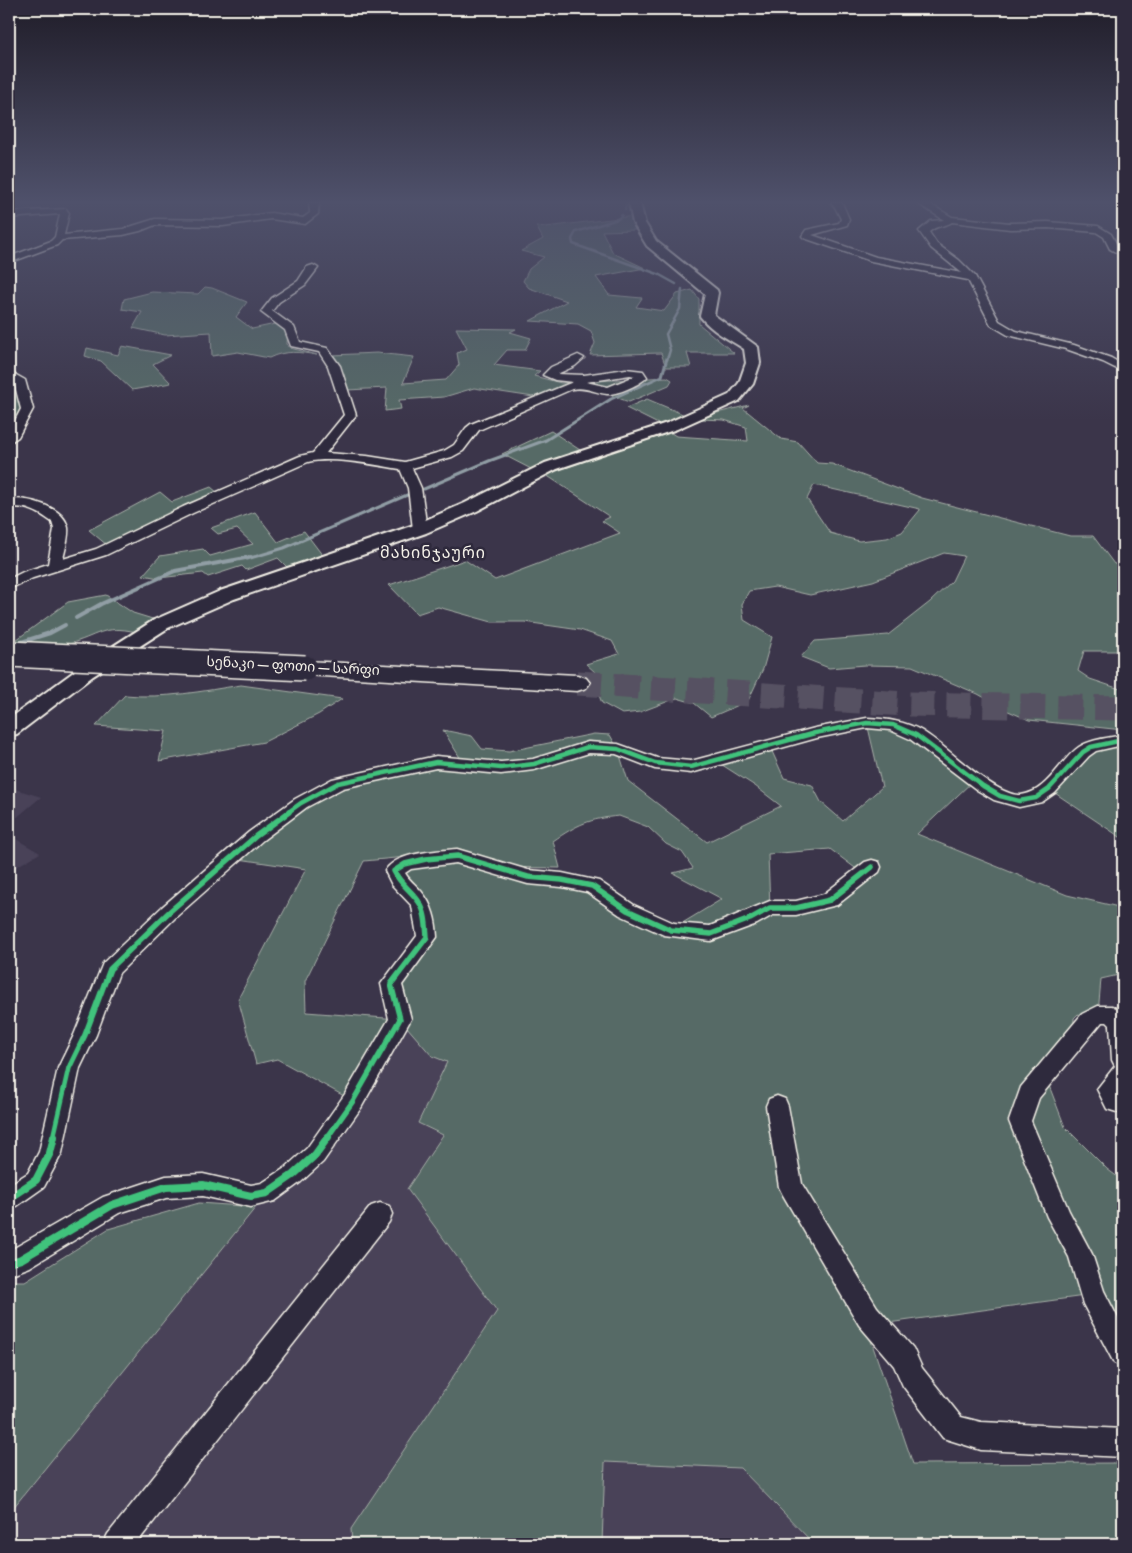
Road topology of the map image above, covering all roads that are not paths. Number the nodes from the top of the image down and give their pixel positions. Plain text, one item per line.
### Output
1 (308, 275) edge
2 (689, 275) edge
3 (959, 275) edge
4 (969, 275) edge
5 (972, 278) junction
6 (578, 358) dead end
7 (1123, 369) edge
8 (9, 374) edge
9 (9, 439) edge
10 (317, 456) junction
11 (405, 466) junction
12 (9, 504) edge
13 (420, 529) junction
14 (55, 566) junction
15 (9, 585) edge
16 (9, 654) edge
17 (577, 684) tunnel mouth
18 (9, 729) edge
19 (1123, 740) edge
20 (872, 867) dead end
21 (1123, 1060) edge
22 (1123, 1072) edge
23 (1123, 1105) edge
24 (777, 1106) dead end
25 (9, 1197) edge
26 (380, 1214) dead end
27 (9, 1263) edge
28 (1123, 1354) edge
29 (1123, 1443) edge
30 (118, 1544) edge

1 - 10 street
2 - 13 street
3 - 5 street
4 - 5 street
5 - 7 street
6 - 11 street
8 - 9 street
10 - 11 street
10 - 14 street
11 - 13 street
12 - 14 street
13 - 18 street
14 - 15 street
16 - 17 highway, სენაკი — ფოთი — სარფი, bridge
19 - 25 street
20 - 27 street
21 - 28 street
22 - 23 street
24 - 29 street
26 - 30 street

